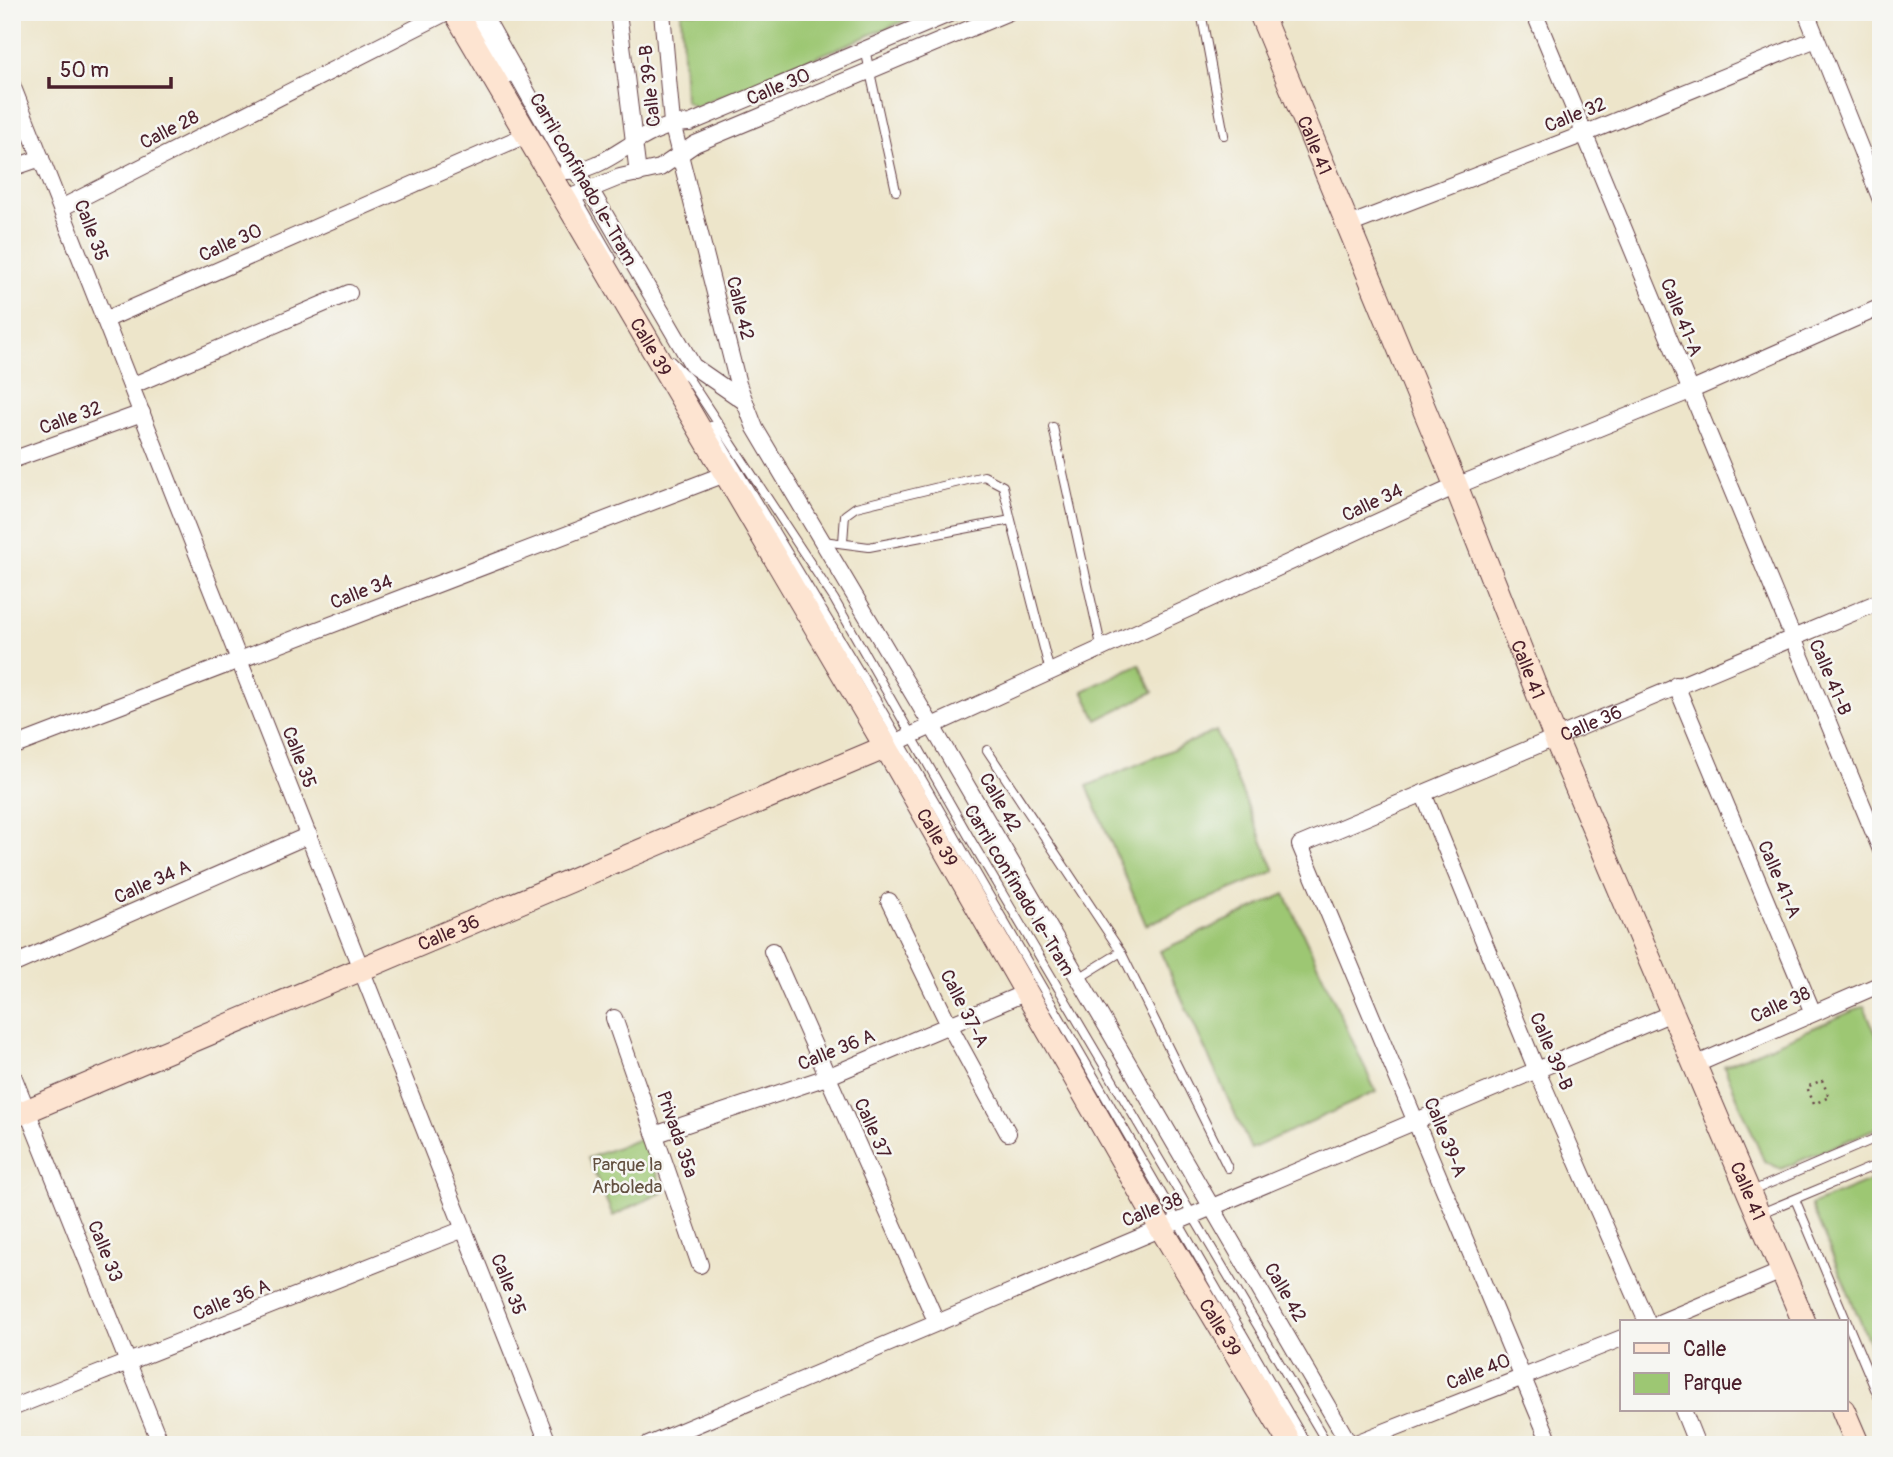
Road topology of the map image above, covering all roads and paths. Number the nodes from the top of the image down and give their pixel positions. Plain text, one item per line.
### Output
1 (447, 12) edge
2 (455, 12) edge
3 (470, 12) edge
4 (482, 12) edge
5 (618, 12) edge
6 (662, 12) edge
7 (954, 12) edge
8 (1009, 12) edge
9 (1201, 12) edge
10 (1260, 12) edge
11 (1534, 12) edge
12 (1806, 12) edge
13 (1815, 39) junction
14 (865, 49) junction
15 (870, 70) junction
16 (12, 85) edge
17 (511, 86) dead end
18 (525, 110) dead end
19 (672, 123) junction
20 (1584, 134) junction
21 (526, 135) junction
22 (1224, 135) dead end
23 (635, 140) junction
24 (680, 154) junction
25 (41, 158) junction
26 (12, 168) edge
27 (559, 169) junction
28 (638, 174) junction
29 (896, 191) dead end
30 (1881, 200) edge
31 (580, 204) junction
32 (61, 208) junction
33 (1349, 225) junction
34 (617, 267) dead end
35 (349, 293) dead end
36 (1881, 307) edge
37 (105, 320) junction
38 (651, 326) dead end
39 (671, 361) junction
40 (131, 386) junction
41 (1690, 391) junction
42 (745, 402) junction
43 (142, 413) junction
44 (1053, 427) dead end
45 (12, 460) edge
46 (724, 474) junction
47 (1456, 486) junction
48 (1011, 520) junction
49 (820, 541) junction
50 (842, 542) junction
51 (1881, 601) edge
52 (1792, 637) junction
53 (1102, 650) junction
54 (240, 660) junction
55 (1051, 673) junction
56 (1676, 685) junction
57 (932, 726) junction
58 (1555, 737) junction
59 (900, 741) junction
60 (12, 747) edge
61 (987, 750) dead end
62 (1423, 793) junction
63 (309, 835) junction
64 (1300, 845) joint
65 (1881, 850) edge
66 (889, 901) dead end
67 (772, 951) dead end
68 (1121, 952) junction
69 (12, 965) edge
70 (361, 969) junction
71 (1079, 978) junction
72 (1881, 984) edge
73 (1027, 992) junction
74 (1672, 1013) junction
75 (1813, 1013) junction
76 (614, 1018) dead end
77 (1881, 1024) edge
78 (949, 1026) junction
79 (1881, 1031) edge
80 (1697, 1064) junction
81 (1537, 1071) junction
82 (12, 1073) edge
83 (827, 1077) junction
84 (1814, 1104) joint
85 (20, 1114) edge
86 (1417, 1120) junction
87 (1007, 1133) dead end
88 (657, 1134) junction
89 (1881, 1136) edge
90 (1881, 1163) edge
91 (1228, 1168) dead end
92 (1749, 1192) junction
93 (1795, 1199) junction
94 (1212, 1207) junction
95 (1758, 1214) junction
96 (1193, 1215) junction
97 (1169, 1225) junction
98 (464, 1229) junction
99 (700, 1265) dead end
100 (1782, 1271) junction
101 (1881, 1284) edge
102 (1881, 1296) edge
103 (1646, 1320) edge
104 (1666, 1320) edge
105 (1803, 1320) edge
106 (1846, 1320) edge
107 (936, 1321) junction
108 (1848, 1325) edge
109 (1620, 1339) edge
110 (128, 1362) junction
111 (1520, 1376) junction
112 (1881, 1403) edge
113 (12, 1408) edge
114 (1684, 1412) edge
115 (1844, 1412) edge
116 (161, 1445) edge
117 (549, 1445) edge
118 (648, 1445) edge
119 (1292, 1445) edge
120 (1307, 1445) edge
121 (1328, 1445) edge
122 (1350, 1445) edge
123 (1551, 1445) edge
124 (1697, 1445) edge
125 (1858, 1445) edge

1 - 32 street, Calle 28
2 - 21 street, Calle 39
3 - 17 lane, Carril confinado Ie-Tram
4 - 27 street, Calle 39
5 - 23 street
6 - 19 street, Calle 39-B
7 - 14 street, Calle 30
8 - 15 street, Calle 30
9 - 22 lane
10 - 33 street, Calle 41
11 - 20 street, Calle 41-A
12 - 13 street
13 - 20 street, Calle 32
13 - 30 street
14 - 15 lane
14 - 19 street, Calle 30
15 - 24 street, Calle 30
15 - 29 lane
16 - 25 street, Calle 35
18 - 27 lane, Carril confinado Ie-Tram
19 - 23 street, Calle 30
19 - 24 street, Calle 39-B
20 - 33 street, Calle 32
20 - 41 street, Calle 41-A
21 - 27 street, Calle 39
21 - 37 street, Calle 30
23 - 27 street, Calle 30
23 - 28 street
24 - 28 street, Calle 30
24 - 42 street, Calle 42
25 - 26 street
25 - 32 street, Calle 35
27 - 31 street, Calle 39
27 - 31 street, Calle 39
28 - 31 street, Calle 30
31 - 34 lane, Carril confinado Ie-Tram
31 - 42 street
31 - 46 street, Calle 39
32 - 37 street, Calle 35
33 - 47 street, Calle 41
35 - 40 street
36 - 41 street, Calle 34
37 - 40 street, Calle 35
38 - 39 lane, Carril confinado Ie-Tram
39 - 59 lane, Carril confinado Ie-Tram
39 - 59 lane, Carril confinado Ie-Tram
40 - 43 street, Calle 35
41 - 47 street, Calle 34
41 - 52 street, Calle 41-A
42 - 49 street, Calle 42
43 - 45 street, Calle 32
43 - 54 street, Calle 35
44 - 53 lane
46 - 54 street, Calle 34
46 - 59 street, Calle 39
47 - 53 street, Calle 34
47 - 58 street, Calle 41
48 - 50 lane
48 - 50 lane
48 - 55 lane
49 - 50 lane
49 - 57 street, Calle 42
51 - 52 street, Calle 36
52 - 56 street, Calle 36
52 - 65 street, Calle 41-B
53 - 55 street, Calle 34
54 - 60 street, Calle 34
54 - 63 street, Calle 35
55 - 57 street, Calle 34
56 - 58 street, Calle 36
56 - 75 street, Calle 41-A
57 - 59 street, Calle 34
57 - 71 street, Calle 42
58 - 62 street, Calle 36
58 - 74 street, Calle 41
59 - 70 street, Calle 36
59 - 73 street, Calle 39
59 - 96 lane, Carril confinado Ie-Tram
59 - 97 lane, Carril confinado Ie-Tram
61 - 68 lane
62 - 64 street, Calle 36
62 - 81 street, Calle 39-B
63 - 69 street, Calle 34 A
63 - 70 street, Calle 35
64 - 86 street, Calle 39-A
66 - 78 street, Calle 37-A
67 - 83 street, Calle 37
68 - 71 lane
68 - 91 lane
70 - 85 street, Calle 36
70 - 98 street, Calle 35
71 - 94 street, Calle 42
72 - 75 street, Calle 38
73 - 78 street, Calle 36 A
73 - 97 street, Calle 39
74 - 80 street, Calle 41
74 - 81 street, Calle 38
75 - 80 street, Calle 38
76 - 88 street, Privada 35a
77 - 79 lane
78 - 83 street, Calle 36 A
78 - 87 street, Calle 37-A
80 - 92 street, Calle 41
81 - 86 street, Calle 38
81 - 103 street, Calle 39-B
82 - 85 street, Calle 33
83 - 88 street, Calle 36 A
83 - 107 street, Calle 37
84 - 84 path
85 - 110 street, Calle 33
86 - 94 street, Calle 38
86 - 111 street, Calle 39-A
88 - 99 street, Privada 35a
89 - 92 lane
90 - 93 lane
92 - 95 street, Calle 41
93 - 95 lane
93 - 106 lane
94 - 96 street, Calle 38
94 - 122 street, Calle 42
95 - 100 street, Calle 41
96 - 97 street, Calle 38
96 - 121 lane, Carril confinado Ie-Tram
97 - 107 street, Calle 38
97 - 119 street, Calle 39
97 - 120 lane, Carril confinado Ie-Tram
98 - 110 street, Calle 36 A
98 - 117 street, Calle 35
100 - 104 street
100 - 105 street, Calle 41
101 - 102 path
107 - 118 street, Calle 38
108 - 112 lane
109 - 111 street, Calle 40
110 - 113 street, Calle 36 A
110 - 116 street, Calle 33
111 - 122 street, Calle 40
111 - 123 street, Calle 39-A
114 - 124 street
115 - 125 street

